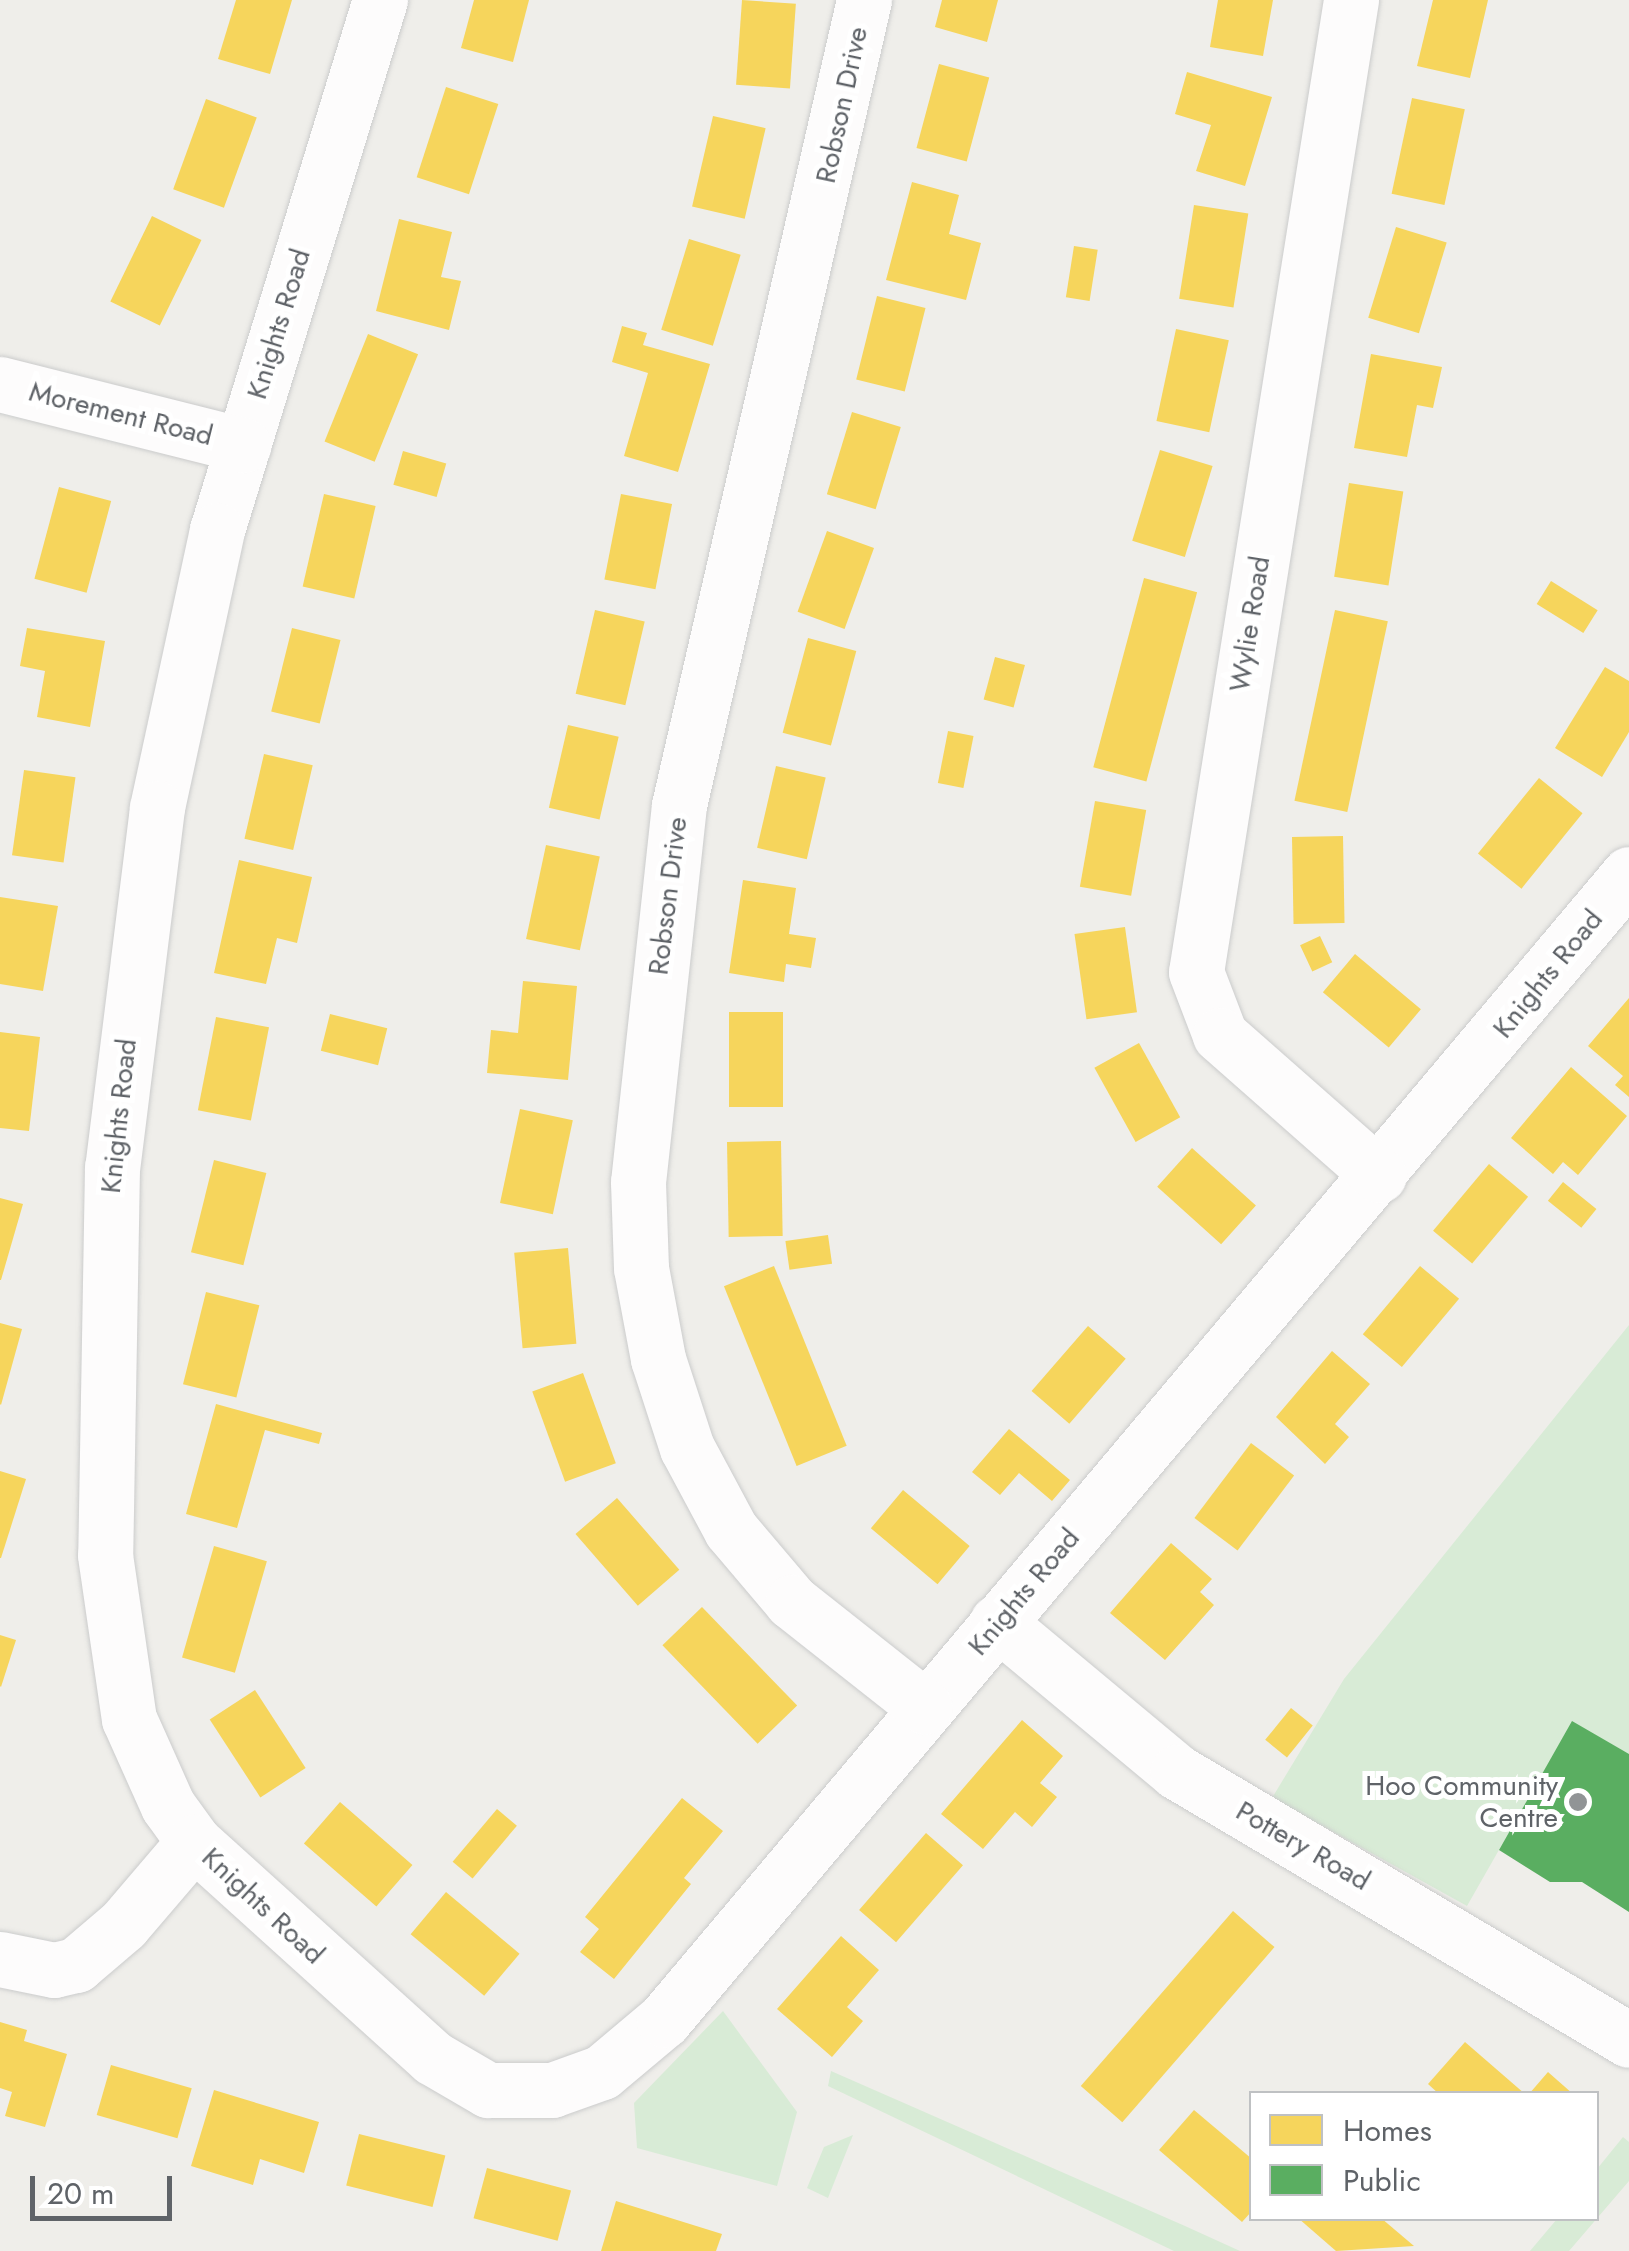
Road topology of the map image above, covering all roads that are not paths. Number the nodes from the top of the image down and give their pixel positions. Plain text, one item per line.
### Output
1 (380, 0) edge
2 (864, 0) edge
3 (1352, 0) edge
4 (0, 384) edge
5 (243, 445) junction
6 (1629, 874) edge
7 (1379, 1176) junction
8 (997, 1622) junction
9 (926, 1707) junction
10 (194, 1842) junction
11 (0, 1959) edge
12 (1629, 2040) edge

1 - 5 street, Knights Road
2 - 9 street, Robson Drive
3 - 7 street, Wylie Road
4 - 5 street, Morement Road
5 - 10 street, Knights Road
6 - 7 street, Knights Road
7 - 8 street, Knights Road
8 - 9 street, Knights Road
8 - 12 street, Pottery Road
9 - 10 street, Knights Road
10 - 11 street

